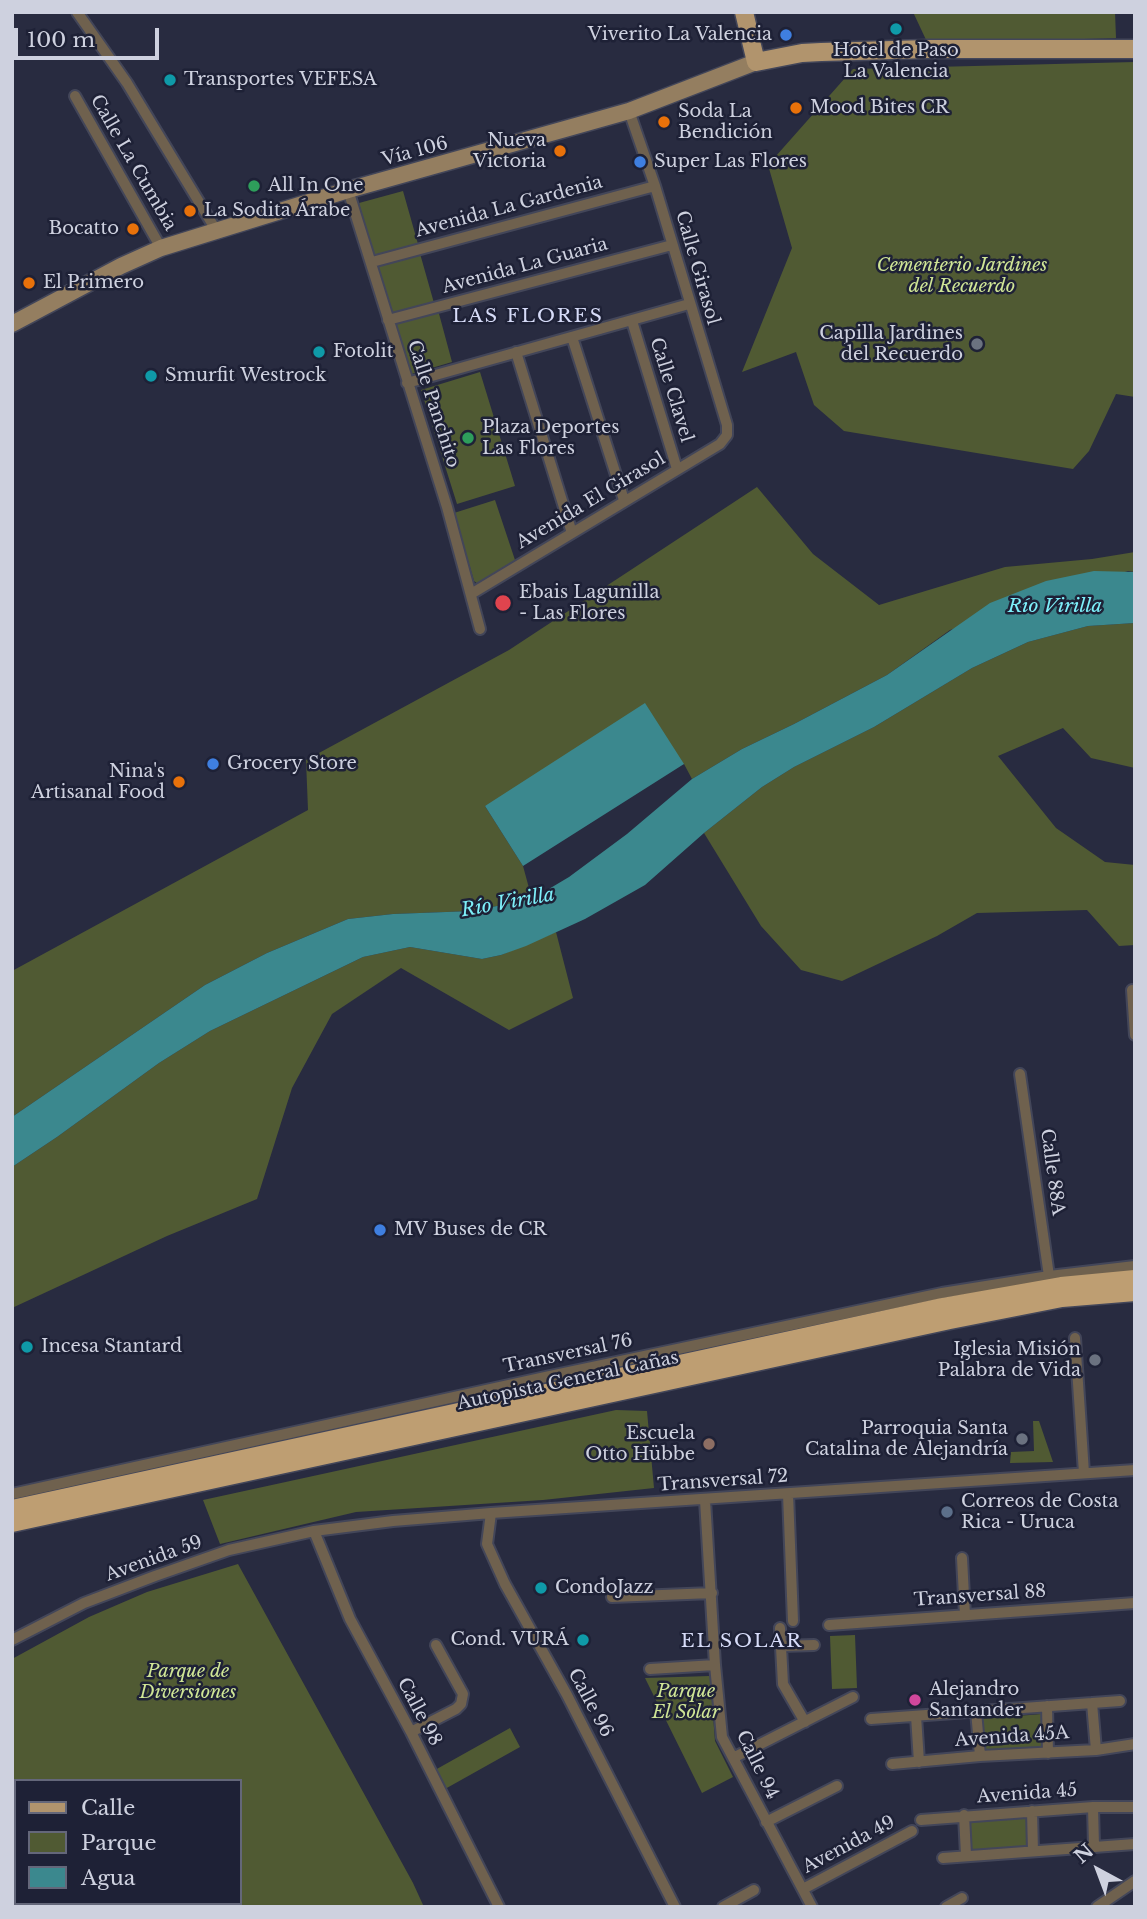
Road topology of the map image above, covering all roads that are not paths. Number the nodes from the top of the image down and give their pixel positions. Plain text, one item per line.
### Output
1 (77, 12) edge
2 (744, 12) edge
3 (1135, 42) edge
4 (1135, 49) edge
5 (935, 50) junction
6 (756, 62) junction
7 (75, 96) dead end
8 (629, 111) junction
9 (655, 186) junction
10 (348, 190) junction
11 (216, 230) junction
12 (672, 245) junction
13 (161, 247) junction
14 (372, 262) junction
15 (689, 304) junction
16 (388, 320) junction
17 (632, 321) junction
18 (12, 324) edge
19 (572, 337) junction
20 (516, 352) junction
21 (407, 383) junction
22 (727, 435) joint
23 (677, 469) junction
24 (624, 500) junction
25 (572, 533) junction
26 (471, 594) junction
27 (480, 629) dead end
28 (1132, 990) dead end
29 (1135, 1035) edge
30 (1020, 1074) dead end
31 (1135, 1266) edge
32 (1049, 1276) junction
33 (1135, 1279) edge
34 (1135, 1292) edge
35 (1075, 1338) dead end
36 (1135, 1471) edge
37 (1084, 1473) junction
38 (12, 1494) edge
39 (788, 1494) junction
40 (705, 1500) junction
41 (12, 1509) edge
42 (491, 1513) junction
43 (12, 1523) edge
44 (314, 1531) junction
45 (962, 1558) dead end
46 (712, 1593) junction
47 (612, 1597) dead end
48 (1135, 1603) edge
49 (965, 1615) junction
50 (793, 1621) dead end
51 (829, 1625) dead end
52 (780, 1628) dead end
53 (12, 1640) edge
54 (436, 1645) dead end
55 (814, 1645) dead end
56 (781, 1646) junction
57 (715, 1665) junction
58 (650, 1669) dead end
59 (853, 1697) dead end
60 (1120, 1702) dead end
61 (1092, 1703) junction
62 (1047, 1706) junction
63 (976, 1711) junction
64 (916, 1716) junction
65 (871, 1719) dead end
66 (805, 1722) junction
67 (411, 1732) junction
68 (1135, 1744) edge
69 (1096, 1750) junction
70 (1048, 1753) junction
71 (980, 1756) junction
72 (733, 1758) junction
73 (919, 1762) junction
74 (892, 1764) dead end
75 (837, 1786) dead end
76 (1093, 1807) junction
77 (1135, 1807) edge
78 (1032, 1811) junction
79 (964, 1815) junction
80 (921, 1820) dead end
81 (766, 1822) junction
82 (912, 1831) dead end
83 (1135, 1844) edge
84 (1094, 1846) junction
85 (1032, 1851) junction
86 (966, 1855) junction
87 (943, 1858) dead end
88 (1135, 1881) edge
89 (803, 1889) junction
90 (754, 1890) dead end
91 (962, 1898) dead end
92 (499, 1907) edge
93 (675, 1907) edge
94 (723, 1907) edge
95 (811, 1907) edge
96 (946, 1907) edge
97 (1097, 1907) edge

1 - 11 street
2 - 6 main road
3 - 5 main road
4 - 5 main road
5 - 6 main road
6 - 8 main road, Vía 106
7 - 13 street, Calle La Cumbia
8 - 9 street, Calle Girasol
8 - 10 main road, Vía 106
9 - 12 street, Calle Girasol
9 - 14 street, Avenida La Gardenia
10 - 11 main road, Vía 106
10 - 14 street, Calle Panchito
11 - 13 main road, Vía 106
12 - 15 street, Calle Girasol
12 - 16 street, Avenida La Guaria
13 - 18 main road, Vía 106
14 - 16 street, Calle Panchito
15 - 17 street
15 - 22 street, Calle Girasol
16 - 21 street, Calle Panchito
17 - 19 street
17 - 23 street, Calle Clavel
19 - 20 street
19 - 24 street
20 - 21 street
20 - 25 street
21 - 26 street, Calle Panchito
22 - 23 street, Avenida El Girasol
23 - 24 street, Avenida El Girasol
24 - 25 street, Avenida El Girasol
25 - 26 street, Avenida El Girasol
26 - 27 street, Calle Panchito
28 - 29 street
30 - 32 street, Calle 88A
31 - 32 street, Transversal 76
32 - 38 street, Transversal 76
33 - 41 highway, Autopista General Cañas
34 - 43 highway, Autopista General Cañas
35 - 37 street
36 - 37 street, Transversal 72
37 - 39 street, Transversal 72
39 - 40 street, Transversal 72
39 - 50 street
40 - 42 street, Transversal 72
40 - 46 street, Calle 94
42 - 44 street, Transversal 72
42 - 93 street, Calle 96
44 - 53 street, Avenida 59
44 - 67 street, Calle 98
45 - 49 street
46 - 47 street
46 - 57 street, Calle 94
48 - 49 street, Transversal 88
49 - 51 street, Transversal 88
52 - 56 street
54 - 67 street
55 - 56 street
56 - 66 street
57 - 58 street
57 - 72 street, Calle 94
59 - 66 street
60 - 61 street
61 - 62 street
61 - 69 street
62 - 63 street
62 - 70 street
63 - 64 street
63 - 71 street
64 - 65 street
64 - 73 street
66 - 72 street
67 - 92 street, Calle 98
68 - 69 street, Avenida 45A
69 - 70 street, Avenida 45A
70 - 71 street, Avenida 45A
71 - 73 street, Avenida 45A
72 - 81 street, Calle 94
73 - 74 street, Avenida 45A
75 - 81 street
76 - 77 street, Avenida 45
76 - 78 street, Avenida 45
76 - 84 street
78 - 79 street, Avenida 45
78 - 85 street
79 - 80 street, Avenida 45
79 - 86 street
81 - 89 street, Calle 94
82 - 89 street, Avenida 49
83 - 84 street
84 - 85 street
85 - 86 street
86 - 87 street
88 - 97 street
89 - 95 street, Calle 94
90 - 94 street
91 - 96 street

